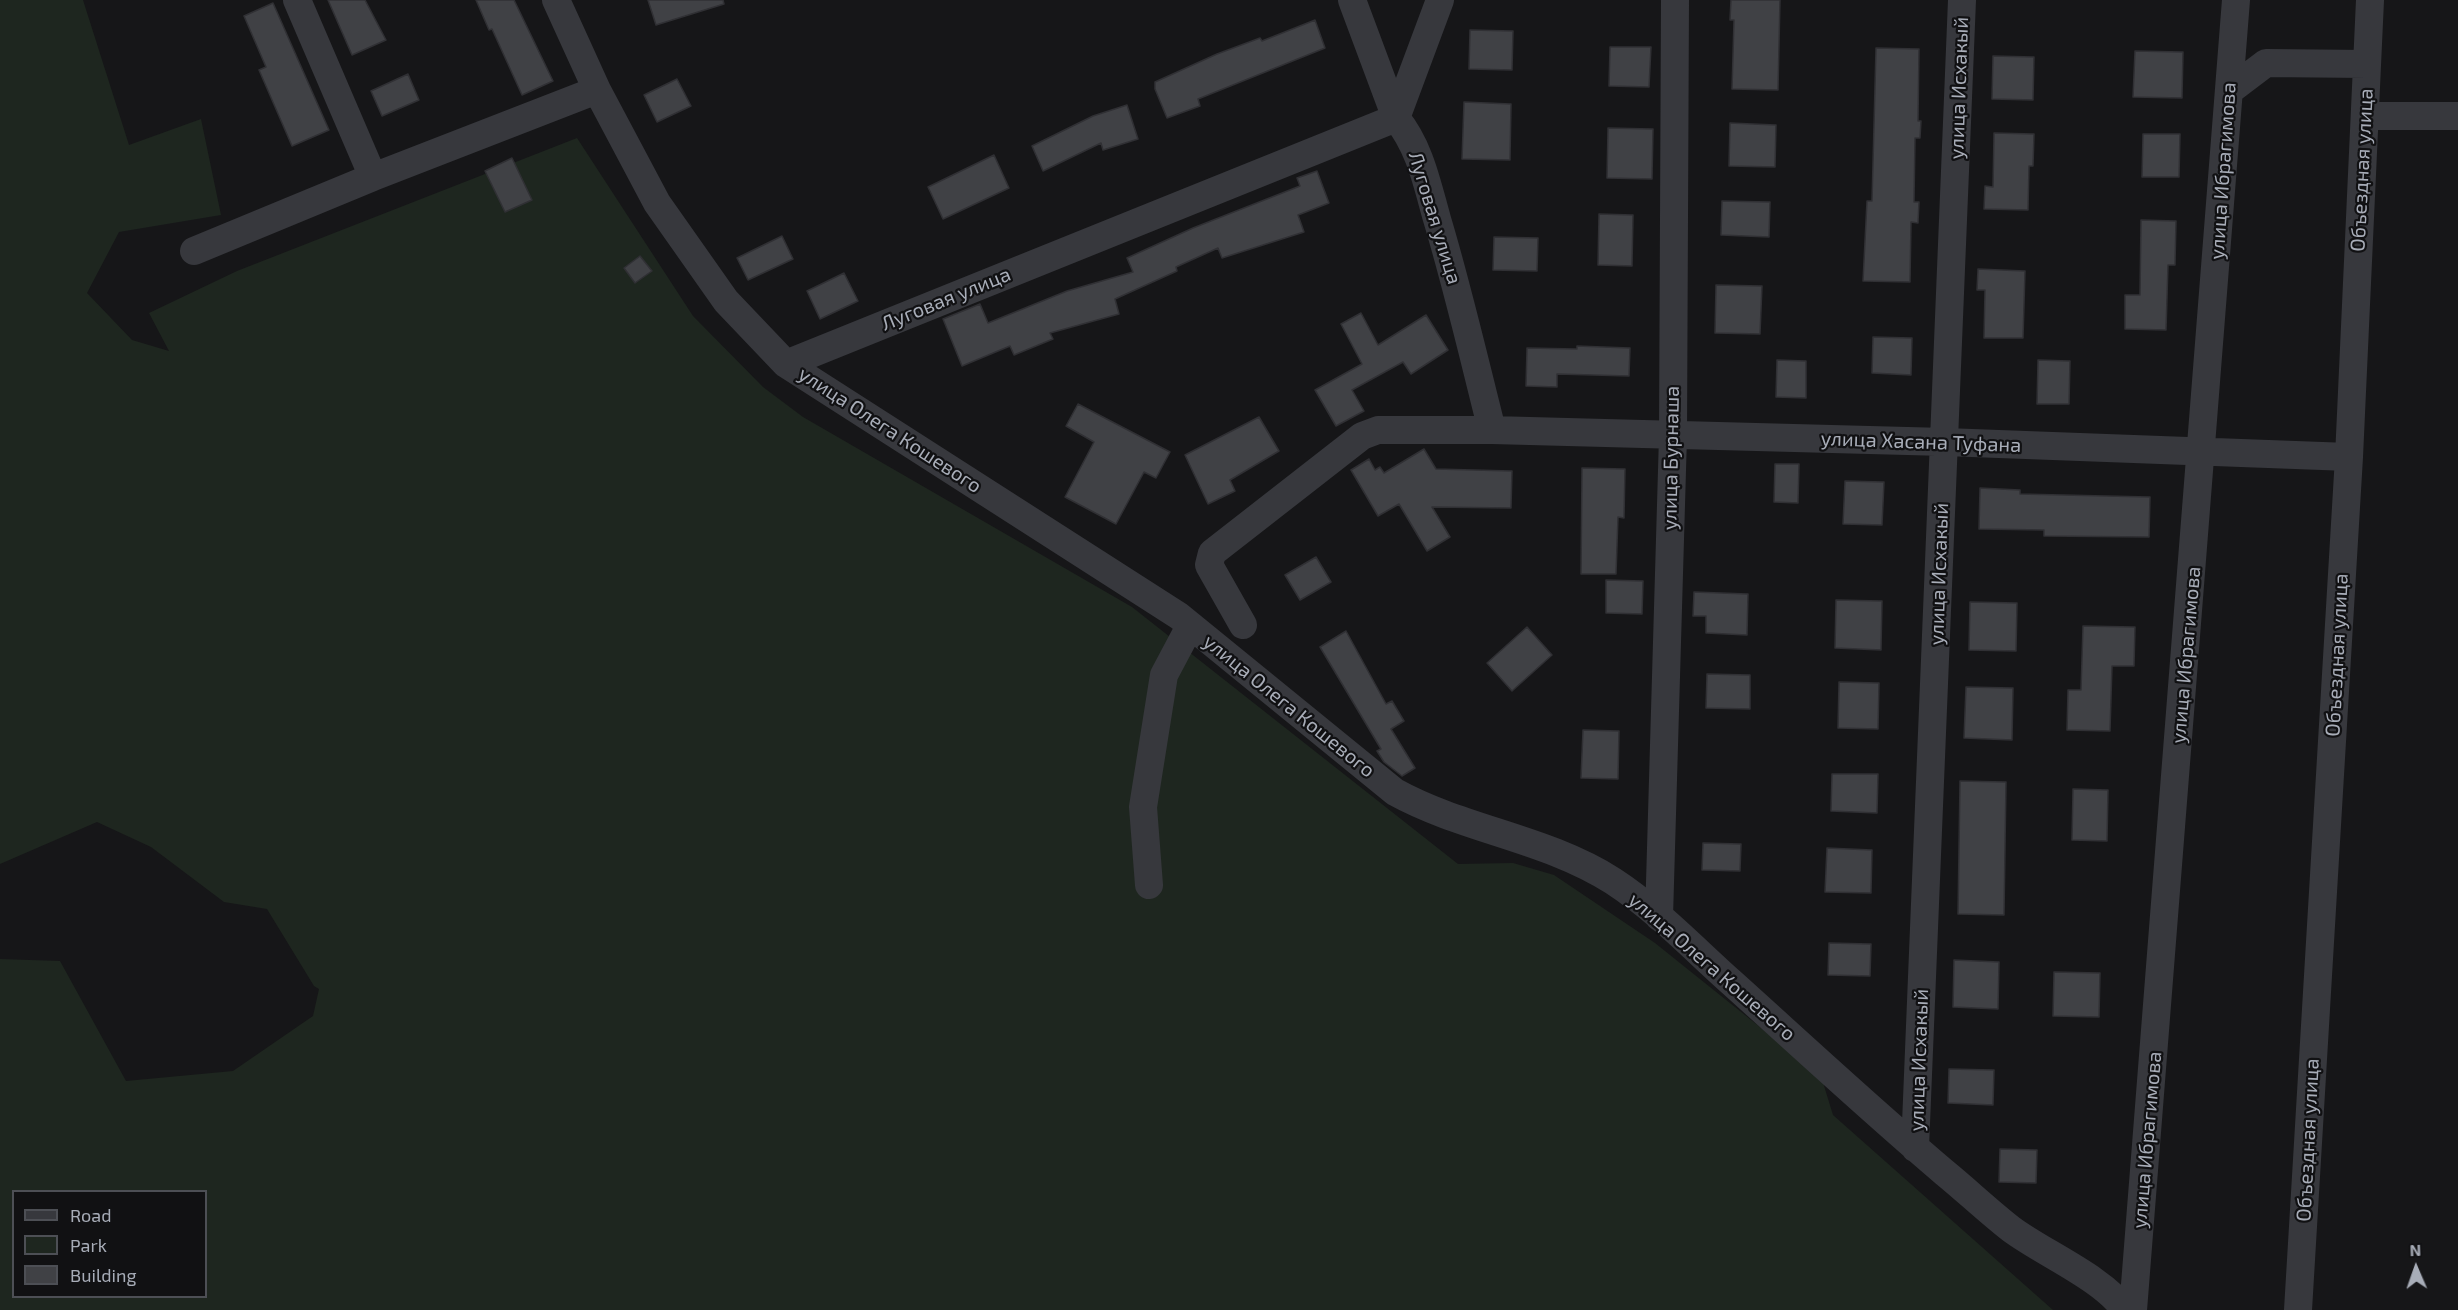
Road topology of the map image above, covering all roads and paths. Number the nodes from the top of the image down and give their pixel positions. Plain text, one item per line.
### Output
1 (297, 0) edge
2 (556, 0) edge
3 (1352, 0) edge
4 (1440, 0) edge
5 (1675, 0) edge
6 (1962, 0) edge
7 (2236, 0) edge
8 (2370, 0) edge
9 (2367, 64) junction
10 (597, 90) junction
11 (2229, 91) junction
12 (2365, 116) junction
13 (2458, 117) edge
14 (1396, 118) junction
15 (373, 177) junction
16 (194, 252) dead end
17 (786, 364) junction
18 (1492, 430) junction
19 (1673, 436) junction
20 (1945, 442) junction
21 (2202, 452) junction
22 (2349, 457) junction
23 (1244, 625) dead end
24 (1190, 626) junction
25 (1149, 885) dead end
26 (1659, 917) junction
27 (1915, 1148) junction
28 (2125, 1310) edge
29 (2133, 1310) edge
30 (2298, 1310) edge

1 - 15 street
2 - 10 street, улица Олега Кошевого
3 - 14 street
4 - 14 street
5 - 19 street, улица Бурнаша
6 - 20 street, улица Исхакый
7 - 11 street, улица Ибрагимова
8 - 9 street, Объездная улица
9 - 11 street
9 - 12 street, Объездная улица
10 - 15 street
10 - 17 street, улица Олега Кошевого
11 - 21 street, улица Ибрагимова
12 - 13 street
12 - 22 street, Объездная улица
14 - 17 street, Луговая улица
14 - 18 street, Луговая улица
15 - 16 street
17 - 24 street, улица Олега Кошевого
18 - 19 street, улица Хасана Туфана
18 - 23 street
19 - 20 street, улица Хасана Туфана
19 - 26 street, улица Бурнаша
20 - 21 street, улица Хасана Туфана
20 - 27 street, улица Исхакый
21 - 22 street, улица Хасана Туфана
21 - 29 street, улица Ибрагимова
22 - 30 street, Объездная улица
24 - 25 street
24 - 26 street, улица Олега Кошевого
26 - 27 street, улица Олега Кошевого
27 - 28 street, улица Олега Кошевого

